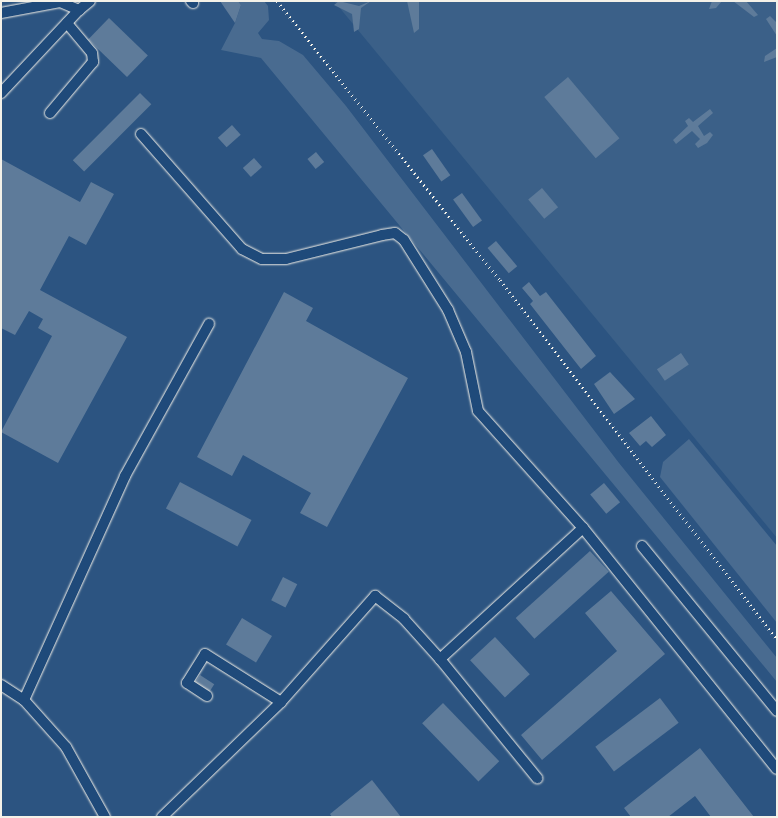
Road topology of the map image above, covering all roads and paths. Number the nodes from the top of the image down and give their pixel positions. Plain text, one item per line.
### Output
1 (90, 1) edge
2 (277, 1) edge
3 (79, 10) junction
4 (1, 13) edge
5 (67, 23) junction
6 (1, 93) edge
7 (50, 114) dead end
8 (141, 134) dead end
9 (209, 324) dead end
10 (583, 528) junction
11 (642, 546) dead end
12 (777, 640) edge
13 (440, 659) junction
14 (1, 685) edge
15 (207, 696) dead end
16 (24, 700) junction
17 (281, 702) junction
18 (777, 711) edge
19 (777, 770) edge
20 (538, 778) dead end
21 (105, 817) edge
22 (162, 817) edge

1 - 3 lane
2 - 12 path
3 - 4 lane
3 - 5 lane
5 - 6 lane
5 - 7 lane
8 - 10 lane
9 - 16 lane
10 - 13 lane
10 - 19 lane
11 - 18 lane
13 - 17 lane
13 - 20 lane
14 - 16 lane
15 - 17 lane
16 - 21 lane
17 - 22 lane

